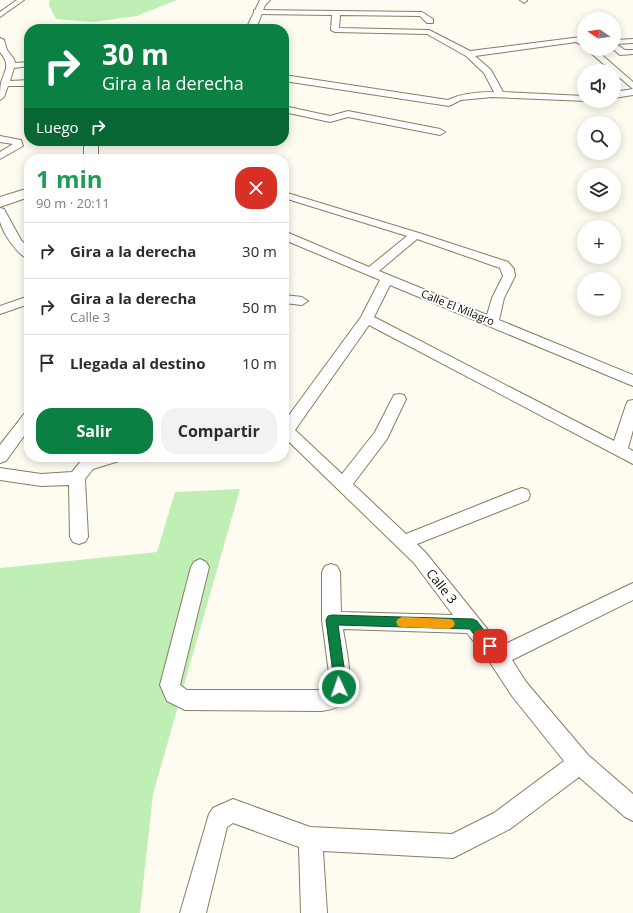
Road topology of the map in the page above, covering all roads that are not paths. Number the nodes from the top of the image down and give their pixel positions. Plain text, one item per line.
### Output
1 (21, 0) edge
2 (265, 0) edge
3 (257, 12) junction
4 (336, 14) junction
5 (0, 16) edge
6 (430, 21) dead end
7 (253, 24) edge
8 (577, 39) edge
9 (0, 40) edge
10 (633, 40) edge
11 (621, 41) edge
12 (2, 51) edge
13 (621, 51) edge
14 (633, 52) edge
15 (470, 54) junction
16 (598, 56) edge
17 (24, 65) edge
18 (11, 66) junction
19 (289, 79) edge
20 (24, 83) edge
21 (4, 84) junction
22 (633, 86) edge
23 (633, 92) edge
24 (621, 94) edge
25 (500, 95) junction
26 (0, 97) edge
27 (577, 99) edge
28 (289, 110) edge
29 (440, 132) dead end
30 (0, 139) edge
31 (0, 156) edge
32 (24, 194) edge
33 (289, 197) edge
34 (0, 202) edge
35 (0, 211) edge
36 (415, 235) junction
37 (289, 240) edge
38 (24, 250) edge
39 (371, 272) junction
40 (387, 278) junction
41 (289, 300) edge
42 (302, 301) dead end
43 (24, 302) edge
44 (0, 310) edge
45 (367, 318) junction
46 (492, 321) junction
47 (633, 381) edge
48 (399, 399) dead end
49 (633, 405) edge
50 (24, 425) edge
51 (289, 425) edge
52 (289, 432) edge
53 (626, 454) edge
54 (0, 457) edge
55 (97, 462) edge
56 (0, 474) edge
57 (77, 478) junction
58 (343, 485) junction
59 (522, 494) dead end
60 (79, 537) dead end
61 (404, 542) junction
62 (200, 567) dead end
63 (331, 572) dead end
64 (633, 591) edge
65 (332, 620) junction
66 (473, 624) junction
67 (498, 657) junction
68 (580, 763) junction
69 (633, 809) edge
70 (310, 839) junction
71 (193, 913) edge
72 (314, 913) edge

1 - 5 street
2 - 3 street
3 - 4 street
3 - 7 street
4 - 6 street
4 - 15 street
8 - 15 street
9 - 12 street
10 - 11 street
12 - 18 street
13 - 14 street
15 - 25 street
16 - 22 street
17 - 18 street
18 - 21 street
19 - 25 street
20 - 21 street
21 - 26 street
23 - 24 street
25 - 27 street
28 - 29 street
30 - 31 street
32 - 34 street
33 - 36 street
35 - 38 street
36 - 39 street
36 - 46 street
37 - 39 street, Calle El Milagro
39 - 40 street, Calle El Milagro
40 - 45 street
40 - 46 street, Calle El Milagro
41 - 42 street
43 - 44 street
45 - 51 street
45 - 53 street
46 - 47 street, Calle El Milagro
48 - 58 street
49 - 53 street
50 - 54 street
52 - 58 street, Calle 3
55 - 57 street
56 - 57 street
57 - 60 street
58 - 61 street, Calle 3
59 - 61 street
61 - 66 street, Calle 3
62 - 65 street
63 - 65 street
64 - 67 street
65 - 66 street
66 - 67 street, Calle 3
67 - 68 street, Calle 3
68 - 69 street, Calle 3
68 - 70 street
70 - 71 street
70 - 72 street

